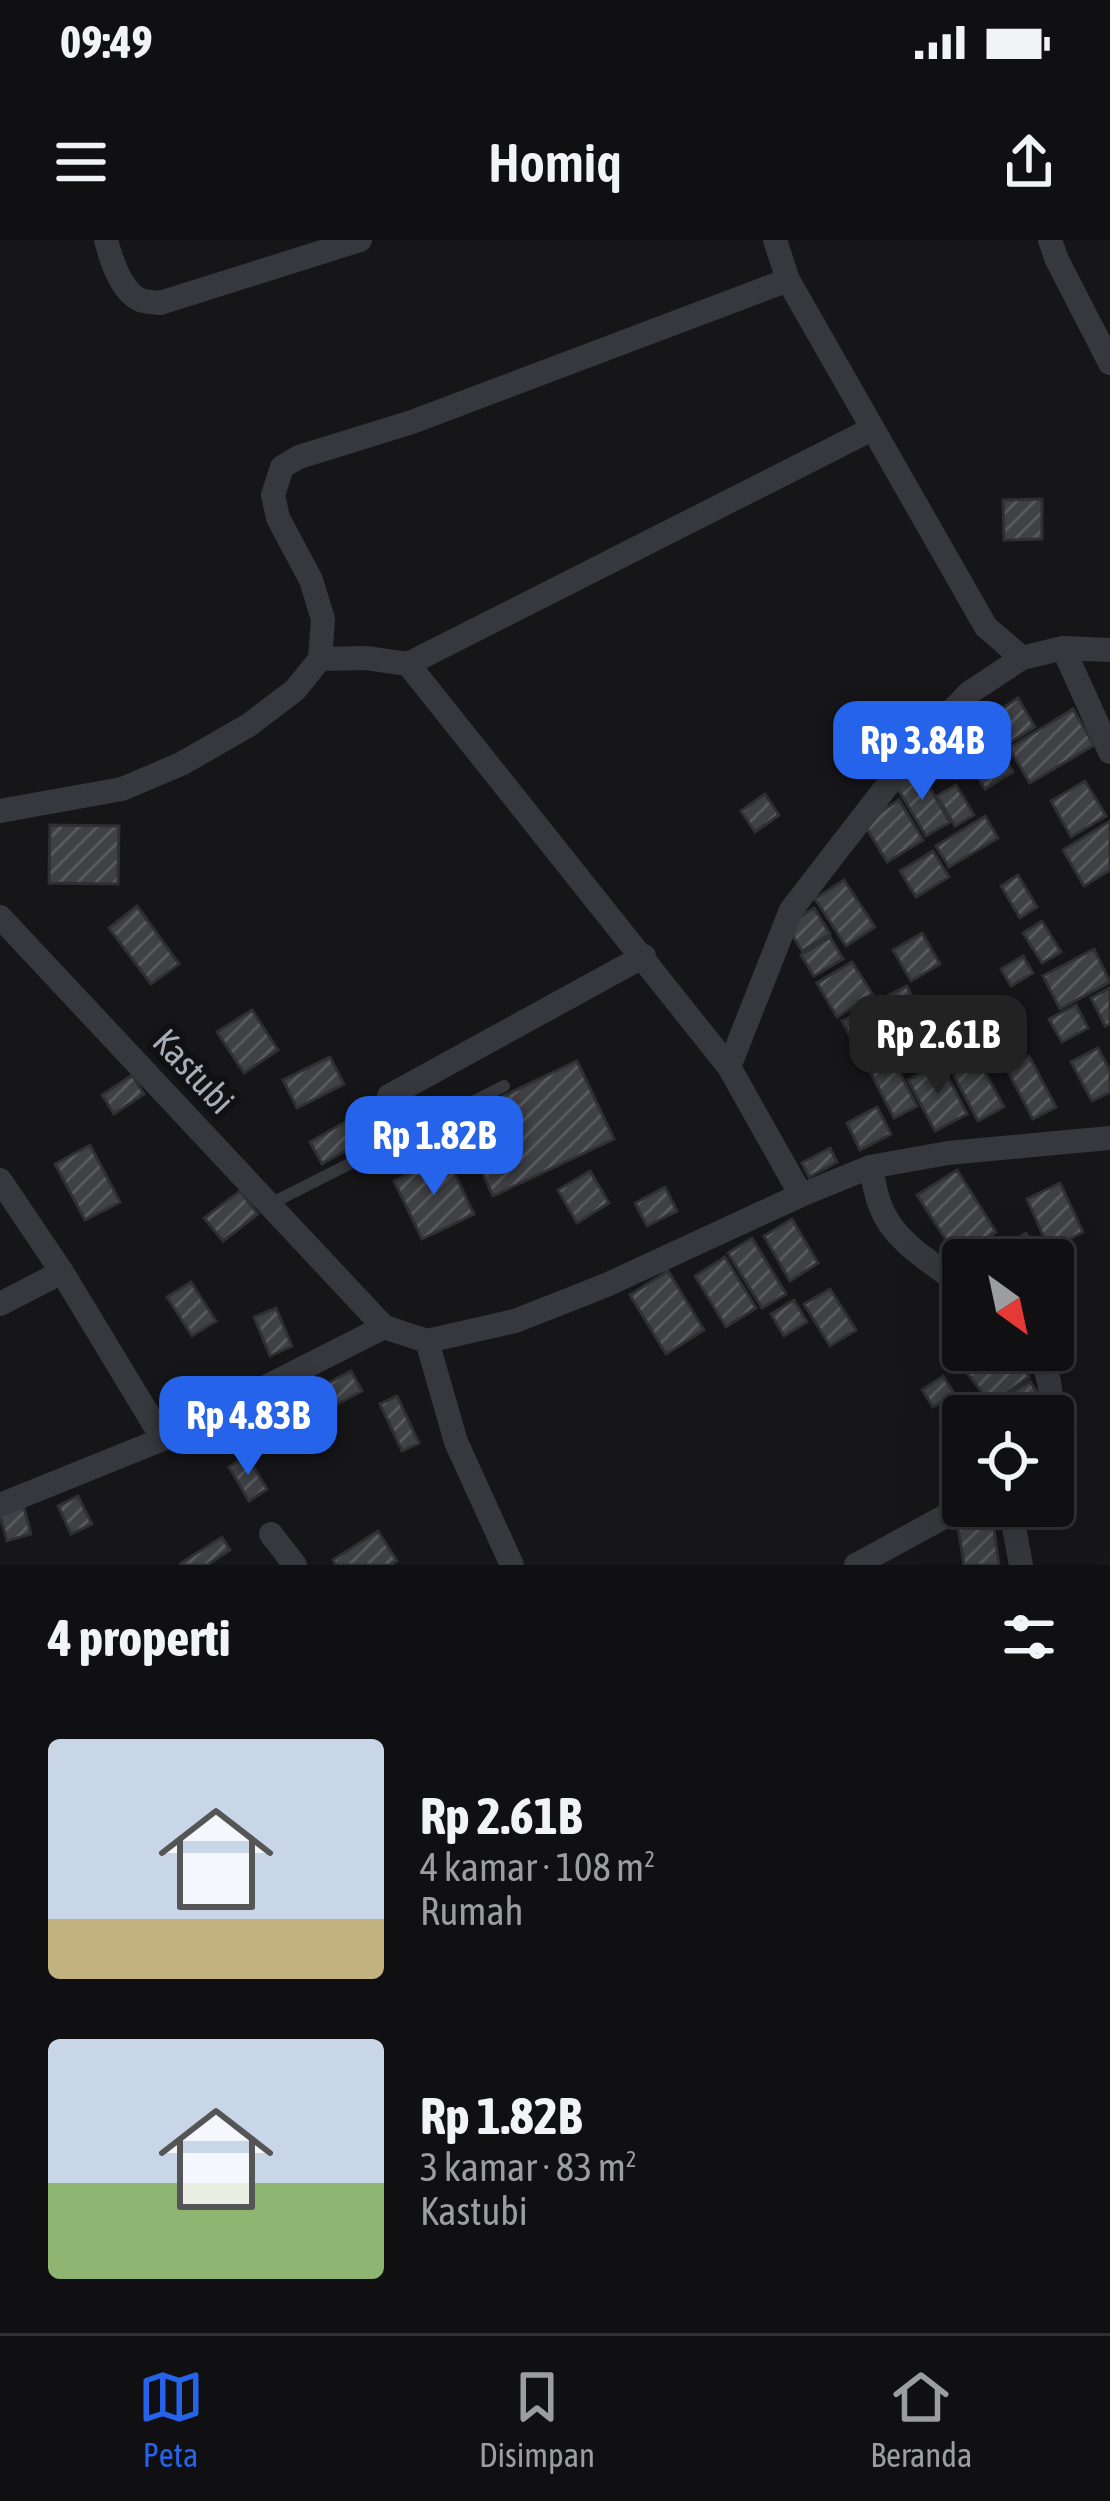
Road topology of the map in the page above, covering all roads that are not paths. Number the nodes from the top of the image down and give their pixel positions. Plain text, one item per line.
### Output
1 (106, 240) edge
2 (360, 240) edge
3 (775, 240) edge
4 (1050, 240) edge
5 (788, 280) junction
6 (1110, 363) edge
7 (872, 430) junction
8 (1063, 648) junction
9 (1110, 650) edge
10 (1022, 658) junction
11 (320, 659) junction
12 (408, 664) junction
13 (1110, 752) edge
14 (0, 811) edge
15 (0, 917) edge
16 (644, 956) junction
17 (729, 1066) junction
18 (504, 1086) dead end
19 (389, 1096) dead end
20 (1110, 1138) edge
21 (871, 1167) junction
22 (0, 1180) edge
23 (801, 1195) junction
24 (270, 1204) junction
25 (942, 1271) edge
26 (62, 1272) junction
27 (0, 1304) edge
28 (384, 1327) junction
29 (428, 1341) junction
30 (163, 1439) junction
31 (0, 1505) edge
32 (942, 1518) edge
33 (1014, 1527) edge
34 (271, 1534) dead end
35 (295, 1565) edge
36 (512, 1565) edge
37 (856, 1565) edge
38 (1021, 1565) edge

1 - 2 street
3 - 5 street
4 - 6 street
5 - 7 street
5 - 11 street
7 - 10 street
7 - 12 street
8 - 9 street
8 - 10 street
8 - 13 street
10 - 17 street
11 - 12 street
11 - 14 street
12 - 16 street
15 - 24 street, Kastubi
16 - 17 street
16 - 19 street
17 - 23 street
18 - 24 lane
20 - 21 street
21 - 23 street
21 - 25 street
22 - 26 street
23 - 29 street
24 - 28 street, Kastubi
26 - 27 street
26 - 30 street
28 - 29 street
28 - 30 street
29 - 36 street
30 - 31 street
32 - 37 street
33 - 38 street
34 - 35 street

